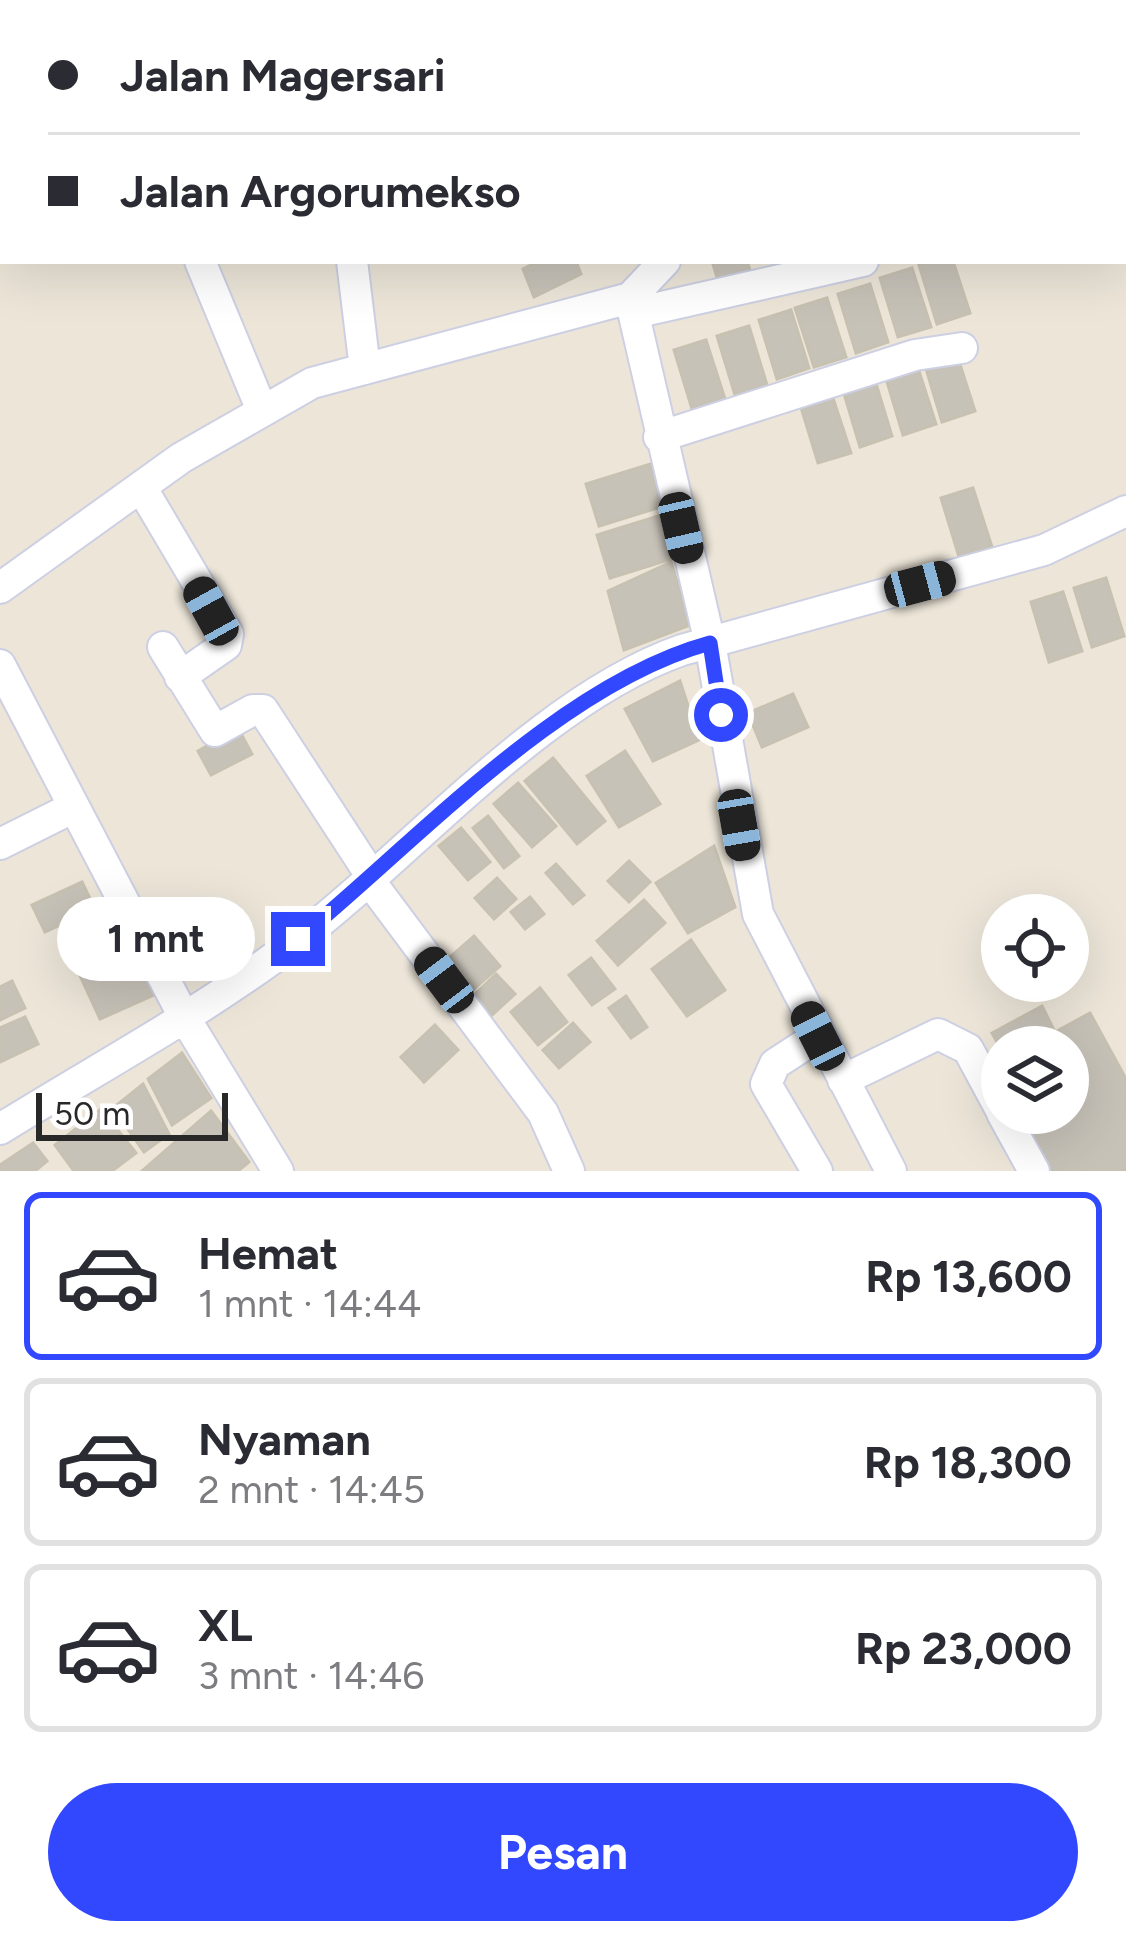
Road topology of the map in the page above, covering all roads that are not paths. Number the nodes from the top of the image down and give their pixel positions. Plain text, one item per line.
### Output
1 (201, 264) edge
2 (352, 264) edge
3 (663, 264) edge
4 (848, 264) edge
5 (632, 306) junction
6 (962, 348) dead end
7 (364, 369) junction
8 (261, 407) junction
9 (659, 437) junction
10 (141, 487) junction
11 (1126, 511) edge
12 (0, 588) edge
13 (710, 643) junction
14 (163, 647) dead end
15 (0, 665) edge
16 (180, 677) junction
17 (74, 807) junction
18 (0, 844) edge
19 (371, 879) junction
20 (184, 1015) junction
21 (818, 1036) junction
22 (981, 1073) edge
23 (843, 1080) junction
24 (0, 1129) edge
25 (1014, 1134) edge
26 (268, 1167) edge
27 (569, 1171) edge
28 (818, 1171) edge
29 (891, 1171) edge
30 (1034, 1171) edge

1 - 8 street
2 - 7 street
3 - 5 street
4 - 5 street
5 - 7 street
5 - 9 street
6 - 9 street
7 - 8 street
8 - 10 street
9 - 13 street
10 - 12 street
10 - 16 street
11 - 13 street
13 - 19 street
13 - 21 street
14 - 16 street
15 - 17 street
16 - 19 street
17 - 18 street
17 - 20 street
19 - 20 street
19 - 27 street
20 - 24 street
20 - 26 street
21 - 23 street
21 - 28 street
22 - 23 street
23 - 29 street
25 - 30 street

